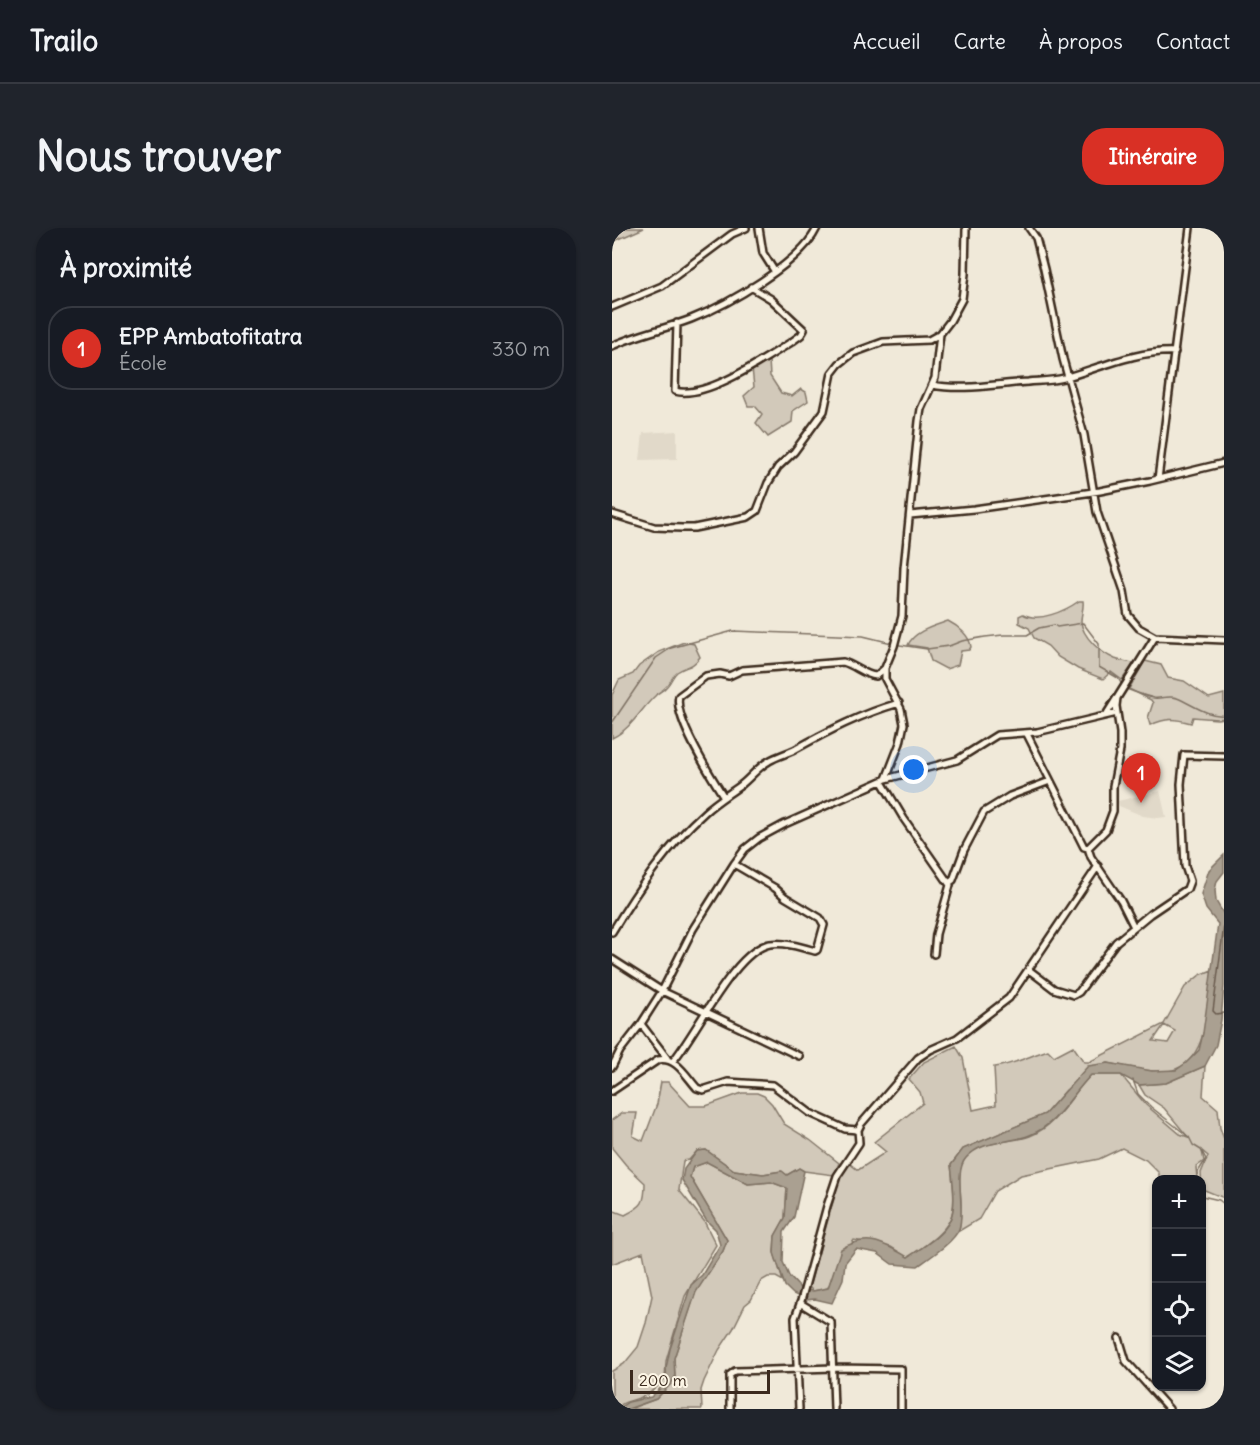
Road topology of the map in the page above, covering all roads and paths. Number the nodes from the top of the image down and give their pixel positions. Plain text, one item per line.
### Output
1 (746, 228) edge
2 (759, 228) edge
3 (817, 228) edge
4 (966, 228) edge
5 (1029, 228) edge
6 (1190, 228) edge
7 (775, 272) junction
8 (751, 287) junction
9 (612, 307) edge
10 (677, 323) junction
11 (940, 334) junction
12 (612, 346) edge
13 (1175, 352) junction
14 (1067, 377) junction
15 (932, 385) junction
16 (1224, 463) edge
17 (1158, 479) junction
18 (1092, 491) junction
19 (612, 514) edge
20 (910, 515) junction
21 (1155, 637) junction
22 (1224, 640) edge
23 (885, 668) junction
24 (1117, 698) junction
25 (898, 703) junction
26 (1117, 713) junction
27 (1106, 715) junction
28 (1027, 734) junction
29 (1224, 756) edge
30 (884, 780) junction
31 (1050, 781) junction
32 (724, 797) junction
33 (1088, 848) junction
34 (734, 864) junction
35 (1098, 866) junction
36 (949, 883) junction
37 (1134, 927) junction
38 (612, 932) edge
39 (934, 954) dead end
40 (612, 959) edge
41 (1029, 970) junction
42 (662, 991) junction
43 (706, 1011) junction
44 (642, 1024) junction
45 (799, 1056) dead end
46 (667, 1058) junction
47 (673, 1061) junction
48 (612, 1067) edge
49 (612, 1091) edge
50 (858, 1130) junction
51 (800, 1302) junction
52 (1119, 1338) dead end
53 (798, 1368) junction
54 (834, 1368) junction
55 (730, 1409) edge
56 (799, 1409) edge
57 (834, 1409) edge
58 (901, 1409) edge
59 (1169, 1409) edge

1 - 9 street
2 - 7 street
3 - 7 street
4 - 11 street
5 - 14 street
6 - 13 street
7 - 8 street
8 - 10 street
8 - 10 street
10 - 12 street
11 - 15 street
11 - 19 street
13 - 14 street
13 - 17 street
14 - 15 street
14 - 18 street
15 - 20 street
16 - 17 street
17 - 18 street
18 - 20 street
18 - 21 street
20 - 23 street
21 - 22 street
21 - 24 street
23 - 25 street
23 - 32 street
24 - 26 street
24 - 27 street
25 - 30 street
25 - 32 street
26 - 27 street
26 - 33 street
27 - 28 street
28 - 30 street
28 - 31 street
29 - 37 street
30 - 34 street
30 - 36 street
31 - 33 street
31 - 36 street
32 - 38 street
33 - 35 street
34 - 42 street
34 - 43 street
35 - 37 street
35 - 41 street
36 - 39 street
37 - 41 street
40 - 42 street
41 - 50 street
42 - 43 street
42 - 44 street
43 - 45 street
43 - 47 street
44 - 46 street
44 - 48 street
46 - 47 street
46 - 49 street
47 - 50 street
50 - 51 street
51 - 53 street
51 - 54 street
52 - 59 street
53 - 54 street
53 - 55 street
53 - 56 street
54 - 57 street
54 - 58 street

